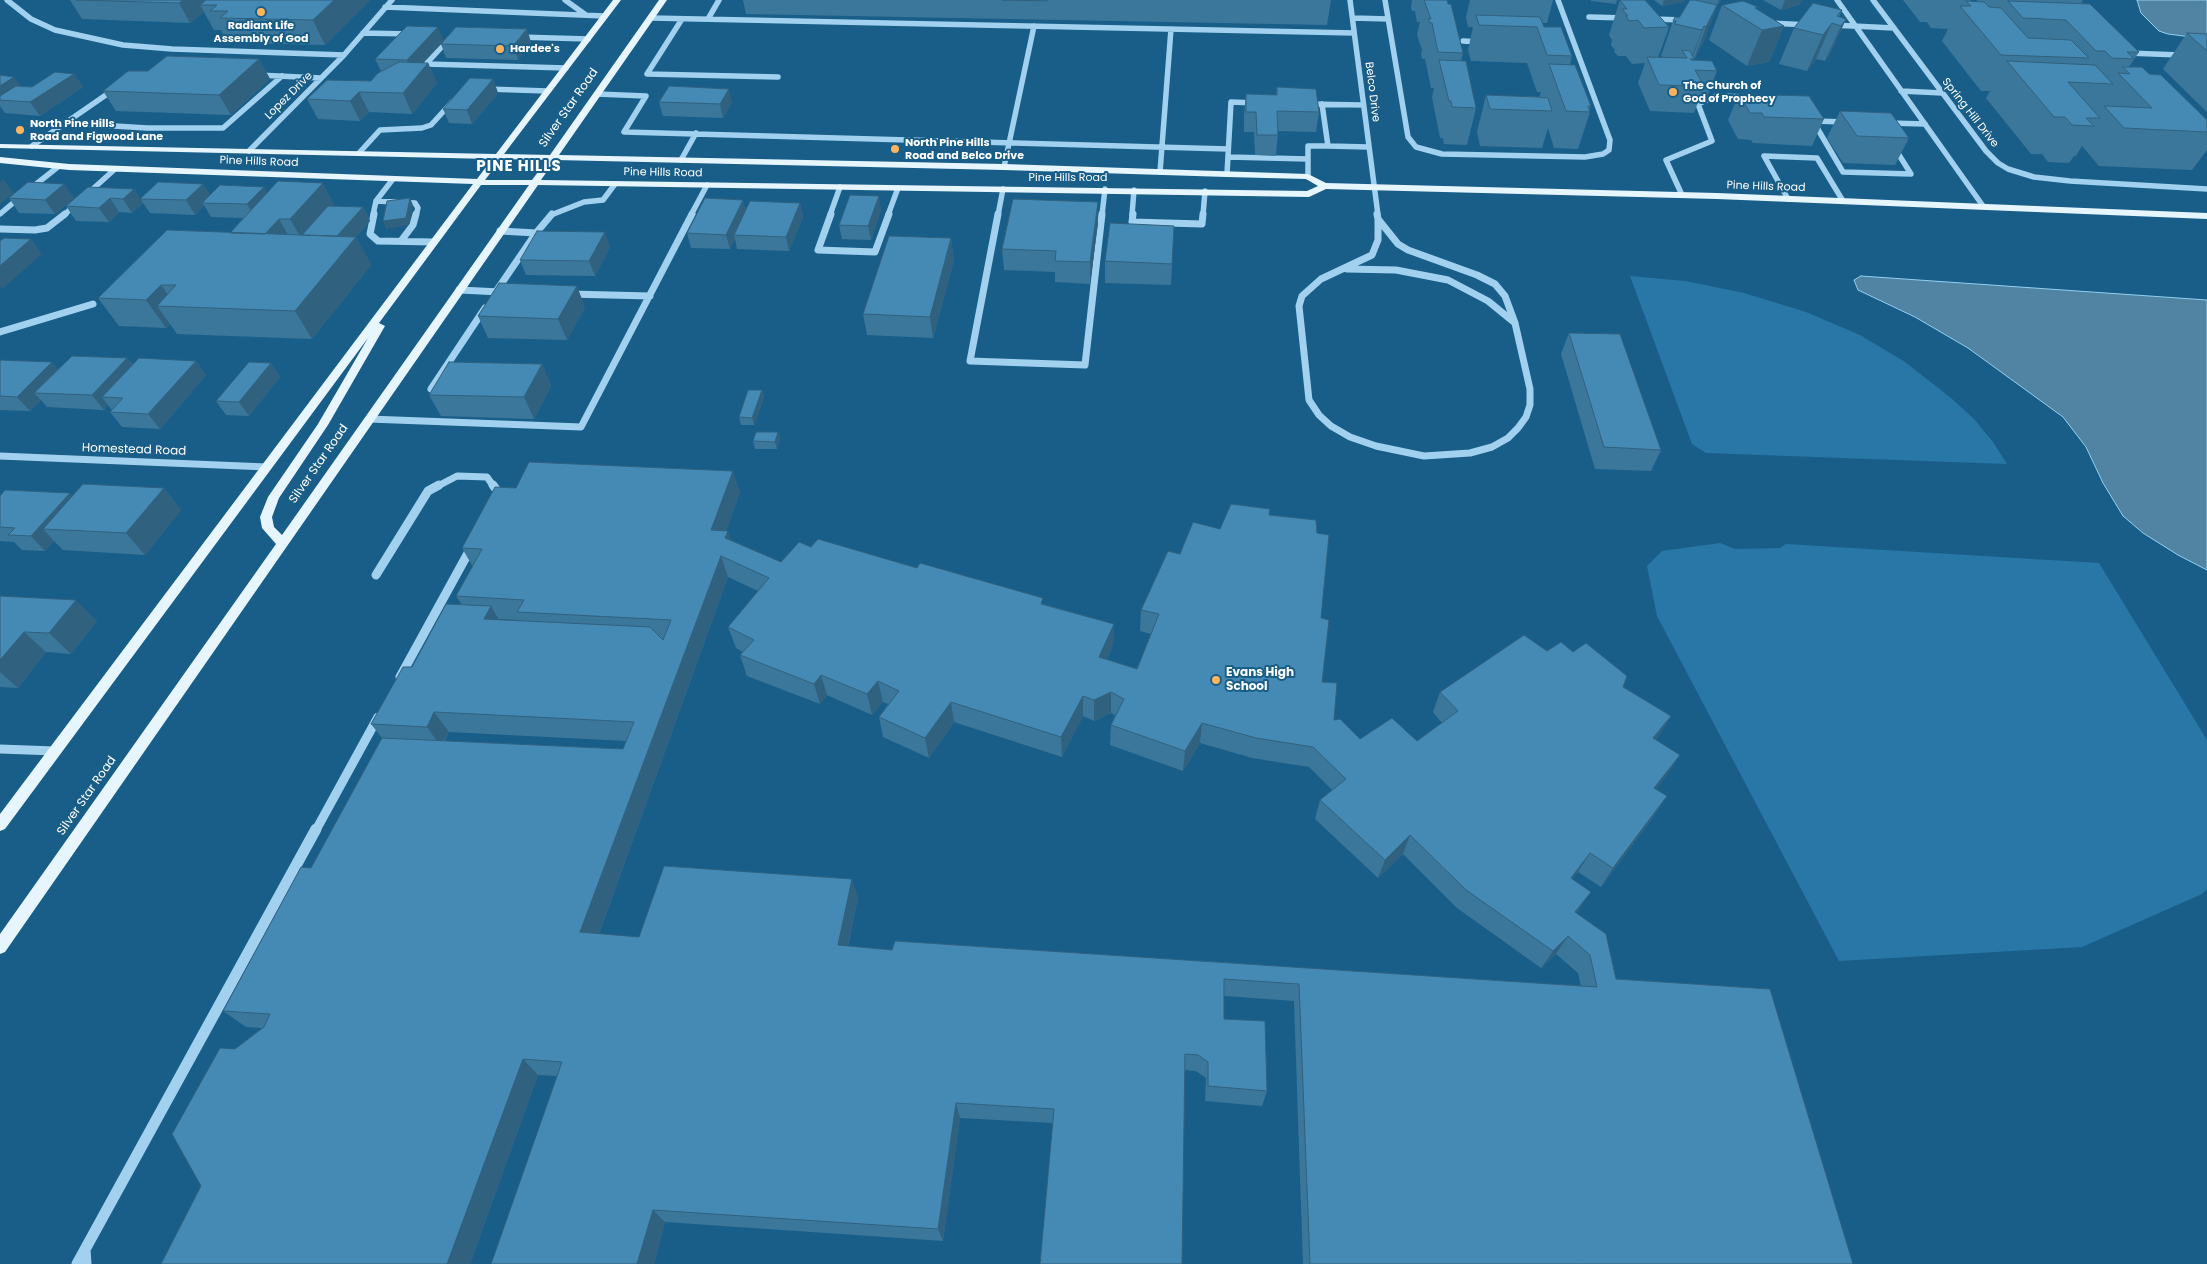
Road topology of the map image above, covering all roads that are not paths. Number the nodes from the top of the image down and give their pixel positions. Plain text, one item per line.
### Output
1 (7, 0) edge
2 (392, 0) edge
3 (565, 0) edge
4 (617, 0) edge
5 (663, 0) edge
6 (719, 0) edge
7 (1350, 0) edge
8 (1385, 0) edge
9 (1558, 0) edge
10 (1837, 0) edge
11 (1873, 0) edge
12 (385, 7) junction
13 (586, 15) junction
14 (605, 16) junction
15 (1589, 17) dead end
16 (650, 18) junction
17 (1352, 18) junction
18 (1629, 18) edge
19 (682, 19) junction
20 (708, 19) junction
21 (1388, 19) junction
22 (1648, 19) edge
23 (1688, 20) edge
24 (1757, 23) edge
25 (1816, 25) edge
26 (1826, 25) edge
27 (1034, 26) junction
28 (1855, 26) junction
29 (1894, 28) junction
30 (1171, 29) junction
31 (363, 33) junction
32 (1354, 33) junction
33 (413, 34) edge
34 (443, 35) dead end
35 (453, 35) joint
36 (512, 37) edge
37 (588, 38) junction
38 (1463, 41) dead end
39 (1491, 42) edge
40 (1566, 45) edge
41 (1575, 45) junction
42 (2124, 53) edge
43 (344, 55) junction
44 (2207, 56) edge
45 (566, 68) junction
46 (254, 75) edge
47 (282, 76) junction
48 (778, 77) dead end
49 (321, 78) junction
50 (120, 84) edge
51 (482, 89) edge
52 (548, 91) junction
53 (1901, 91) junction
54 (1942, 93) junction
55 (597, 94) junction
56 (1761, 97) edge
57 (456, 98) edge
58 (1267, 103) edge
59 (1295, 104) edge
60 (1322, 104) junction
61 (1363, 105) junction
62 (1859, 122) edge
63 (65, 123) junction
64 (1878, 123) edge
65 (1925, 124) junction
66 (696, 133) junction
67 (1887, 137) edge
68 (1009, 142) junction
69 (0, 146) edge
70 (32, 146) junction
71 (1328, 146) junction
72 (1162, 147) junction
73 (1368, 147) junction
74 (1228, 149) junction
75 (249, 151) junction
76 (359, 153) junction
77 (498, 157) junction
78 (1228, 157) junction
79 (553, 158) junction
80 (1308, 159) junction
81 (0, 160) edge
82 (681, 160) junction
83 (59, 166) junction
84 (1004, 167) junction
85 (115, 169) junction
86 (1160, 172) junction
87 (1226, 174) junction
88 (1308, 177) junction
89 (393, 179) junction
90 (479, 182) junction
91 (534, 182) junction
92 (614, 184) junction
93 (707, 185) junction
94 (1324, 186) junction
95 (840, 187) junction
96 (1374, 187) junction
97 (898, 188) junction
98 (1003, 189) junction
99 (1105, 189) junction
100 (2207, 189) edge
101 (1134, 190) junction
102 (1205, 191) junction
103 (1682, 195) junction
104 (1788, 199) junction
105 (376, 201) junction
106 (1843, 201) junction
107 (1983, 206) junction
108 (0, 214) edge
109 (2207, 216) edge
110 (1378, 219) junction
111 (0, 229) edge
112 (500, 231) junction
113 (536, 233) junction
114 (401, 241) junction
115 (434, 242) junction
116 (1341, 270) junction
117 (410, 274) junction
118 (459, 290) junction
119 (496, 291) junction
120 (506, 292) edge
121 (564, 293) edge
122 (650, 296) junction
123 (93, 304) dead end
124 (1515, 323) junction
125 (0, 332) edge
126 (431, 389) edge
127 (368, 419) junction
128 (0, 456) edge
129 (267, 467) junction
130 (496, 503) edge
131 (477, 538) edge
132 (282, 543) junction
133 (376, 575) dead end
134 (396, 685) edge
135 (382, 711) edge
136 (0, 749) edge
137 (55, 751) junction
138 (0, 825) edge
139 (0, 947) edge
140 (85, 1248) junction
141 (76, 1264) edge
142 (86, 1264) edge

1 - 43 street
2 - 12 street, Lopez Drive
3 - 13 street
4 - 14 main road, Silver Star Road
5 - 16 main road, Silver Star Road
6 - 20 street
7 - 17 street, Belco Drive
8 - 21 street
9 - 41 street
10 - 28 street
11 - 29 street, Spring Hill Drive
12 - 13 street
12 - 31 street, Lopez Drive
13 - 14 street
14 - 37 main road, Silver Star Road
15 - 18 street
16 - 19 street
16 - 55 main road, Silver Star Road
17 - 21 street
17 - 32 street, Belco Drive
19 - 20 street
19 - 48 street
20 - 27 street
21 - 41 street
22 - 23 street
24 - 25 street
26 - 28 street
27 - 30 street
27 - 68 street
28 - 29 street
28 - 53 street
29 - 54 street, Spring Hill Drive
30 - 32 street
30 - 72 street
31 - 33 street
31 - 43 street, Lopez Drive
32 - 61 street, Belco Drive
34 - 35 street
35 - 45 street
36 - 37 street
37 - 45 main road, Silver Star Road
38 - 39 street
40 - 41 street
42 - 44 street
43 - 49 street, Lopez Drive
45 - 52 main road, Silver Star Road
46 - 47 street
47 - 49 street
47 - 63 street
49 - 75 street, Lopez Drive
50 - 63 street
51 - 52 street
52 - 77 main road, Silver Star Road
53 - 54 street
53 - 65 street
54 - 100 street, Spring Hill Drive
55 - 66 street
55 - 79 main road, Silver Star Road
56 - 103 street
57 - 76 street
58 - 74 street
59 - 60 street
60 - 61 street
60 - 71 street
61 - 73 street, Belco Drive
62 - 67 street
63 - 70 street
64 - 65 street
65 - 107 street
66 - 68 street
66 - 82 street
68 - 72 street
68 - 84 street
69 - 70 main road, Pine Hills Road
70 - 75 main road, Pine Hills Road
71 - 73 street
71 - 80 street
72 - 74 street
72 - 86 street
73 - 96 street, Belco Drive
74 - 78 street
75 - 76 main road, Pine Hills Road
76 - 77 main road, Pine Hills Road
77 - 79 main road, Pine Hills Road
77 - 90 main road, Silver Star Road
78 - 80 street
78 - 87 street
79 - 82 main road, Pine Hills Road
79 - 91 main road, Silver Star Road
80 - 88 street
81 - 83 main road, Pine Hills Road
82 - 84 main road, Pine Hills Road
83 - 85 main road, Pine Hills Road
83 - 108 street
84 - 86 main road, Pine Hills Road
85 - 89 main road, Pine Hills Road
85 - 111 street
86 - 87 main road, Pine Hills Road
87 - 88 main road, Pine Hills Road
88 - 94 main road, Pine Hills Road
89 - 90 main road, Pine Hills Road
89 - 105 street
90 - 91 main road, Pine Hills Road
90 - 115 main road, Silver Star Road
91 - 92 main road, Pine Hills Road
91 - 112 main road, Silver Star Road
92 - 93 main road, Pine Hills Road
92 - 113 street
93 - 95 main road, Pine Hills Road
93 - 122 street
94 - 96 main road, Pine Hills Road
94 - 102 main road, Pine Hills Road
95 - 97 main road, Pine Hills Road
95 - 97 street
96 - 103 main road, Pine Hills Road
96 - 110 street, Belco Drive
97 - 98 main road, Pine Hills Road
98 - 99 main road, Pine Hills Road
98 - 99 street
99 - 101 main road, Pine Hills Road
101 - 102 main road, Pine Hills Road
101 - 102 street
103 - 104 main road, Pine Hills Road
104 - 106 main road, Pine Hills Road
104 - 106 street
105 - 114 street
105 - 114 street
106 - 107 main road, Pine Hills Road
107 - 109 main road, Pine Hills Road
110 - 116 street, Belco Drive
110 - 124 street
112 - 113 street
112 - 118 main road, Silver Star Road
113 - 119 street
114 - 115 street
115 - 117 main road, Silver Star Road
116 - 124 street
116 - 124 street
117 - 129 main road, Silver Star Road
117 - 132 main road
118 - 119 street
118 - 127 main road, Silver Star Road
119 - 120 street
119 - 126 street
121 - 122 street
122 - 127 street
123 - 125 street
127 - 132 main road, Silver Star Road
128 - 129 street, Homestead Road
129 - 137 main road, Silver Star Road
130 - 133 street
131 - 134 street
132 - 139 main road, Silver Star Road
135 - 140 street
136 - 137 street
137 - 138 main road, Silver Star Road
140 - 141 street
140 - 142 street

